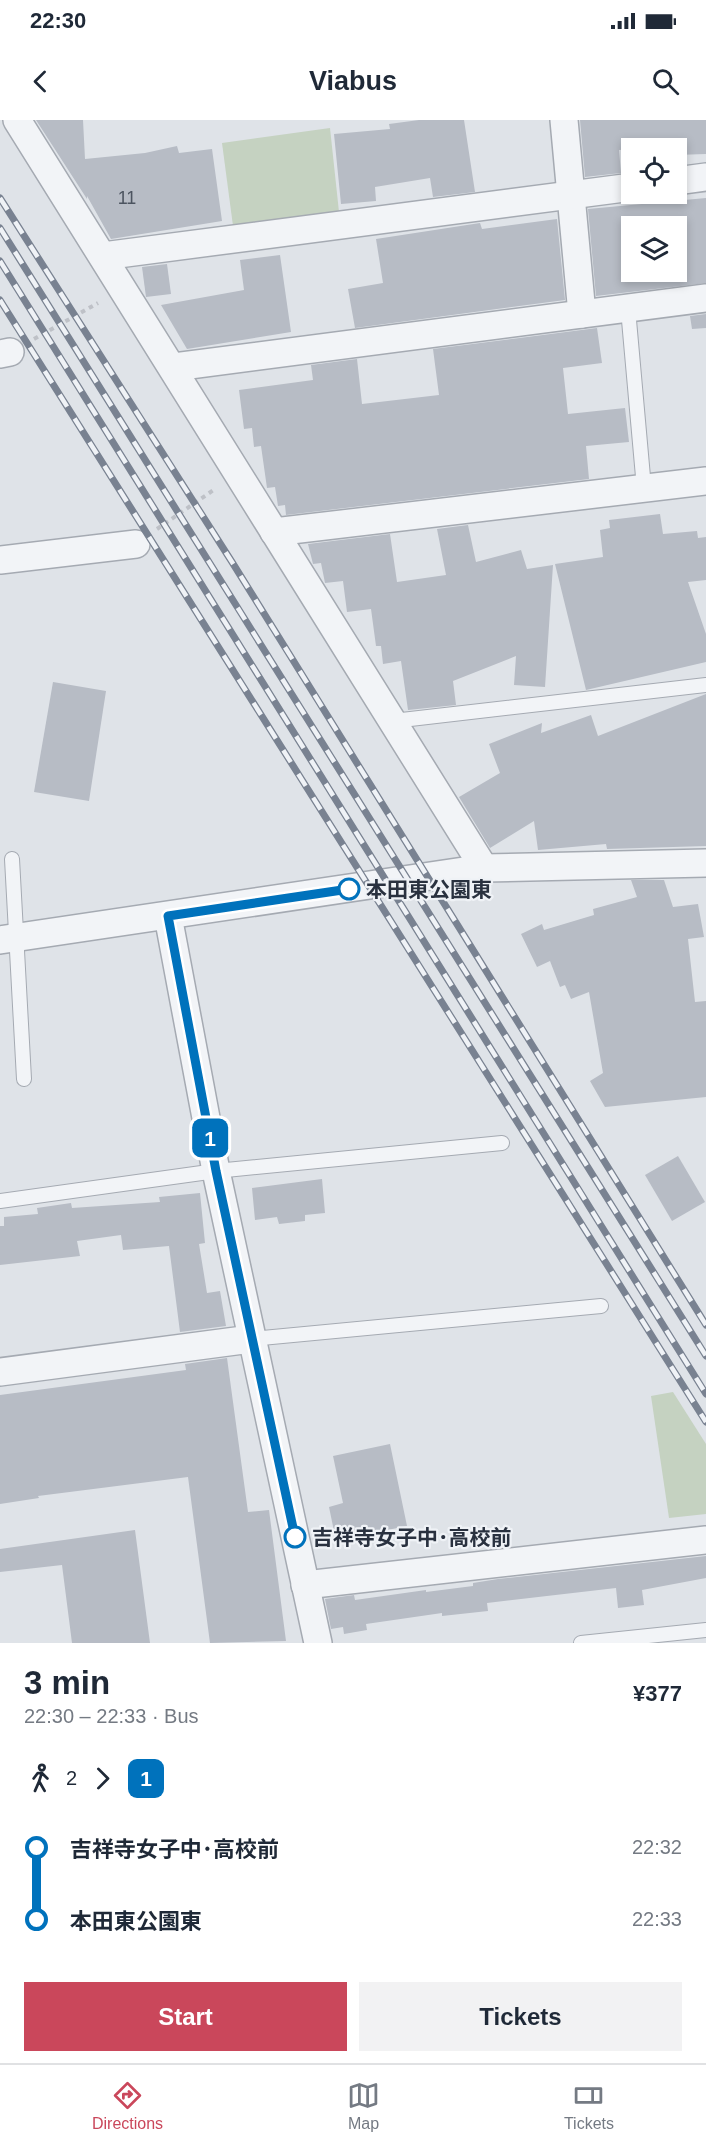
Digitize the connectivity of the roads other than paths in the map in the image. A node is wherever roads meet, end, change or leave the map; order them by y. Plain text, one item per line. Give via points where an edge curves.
1 (17, 120) edge
2 (564, 120) edge
3 (706, 177) edge
4 (687, 180) edge
5 (621, 188) edge
6 (571, 195) junction
7 (103, 256) junction
8 (706, 298) edge
9 (628, 309) junction
10 (582, 314) junction
11 (174, 368) junction
12 (706, 481) edge
13 (644, 488) junction
14 (274, 532) junction
15 (136, 544) road end
16 (0, 560) edge
17 (706, 686) edge
18 (393, 721) junction
19 (12, 859) dead end
20 (706, 862) edge
21 (484, 868) junction
22 (168, 916) junction
23 (9, 939) edge
24 (24, 1079) dead end
25 (502, 1143) dead end
26 (216, 1171) junction
27 (0, 1201) edge
28 (601, 1306) dead end
29 (251, 1340) junction
30 (0, 1372) edge
31 (706, 1540) edge
32 (305, 1585) junction
33 (706, 1630) edge
34 (318, 1643) edge
35 (581, 1643) edge

1 - 7 street
2 - 6 street
3 - 4 street
5 - 6 street
6 - 7 street
6 - 10 street
7 - 11 street
8 - 9 street
9 - 10 street
9 - 13 lane
10 - 11 street
11 - 14 street
12 - 13 street
13 - 14 street
14 - 18 street
15 - 16 street
17 - 18 lane
18 - 21 street
19 - 23 lane
20 - 21 street
21 - 22 street
22 - 23 street
22 - 26 street
23 - 24 lane
25 - 26 lane
26 - 27 lane
26 - 29 street
28 - 29 lane
29 - 30 street
29 - 32 street
31 - 32 street
32 - 34 street
33 - 35 lane

